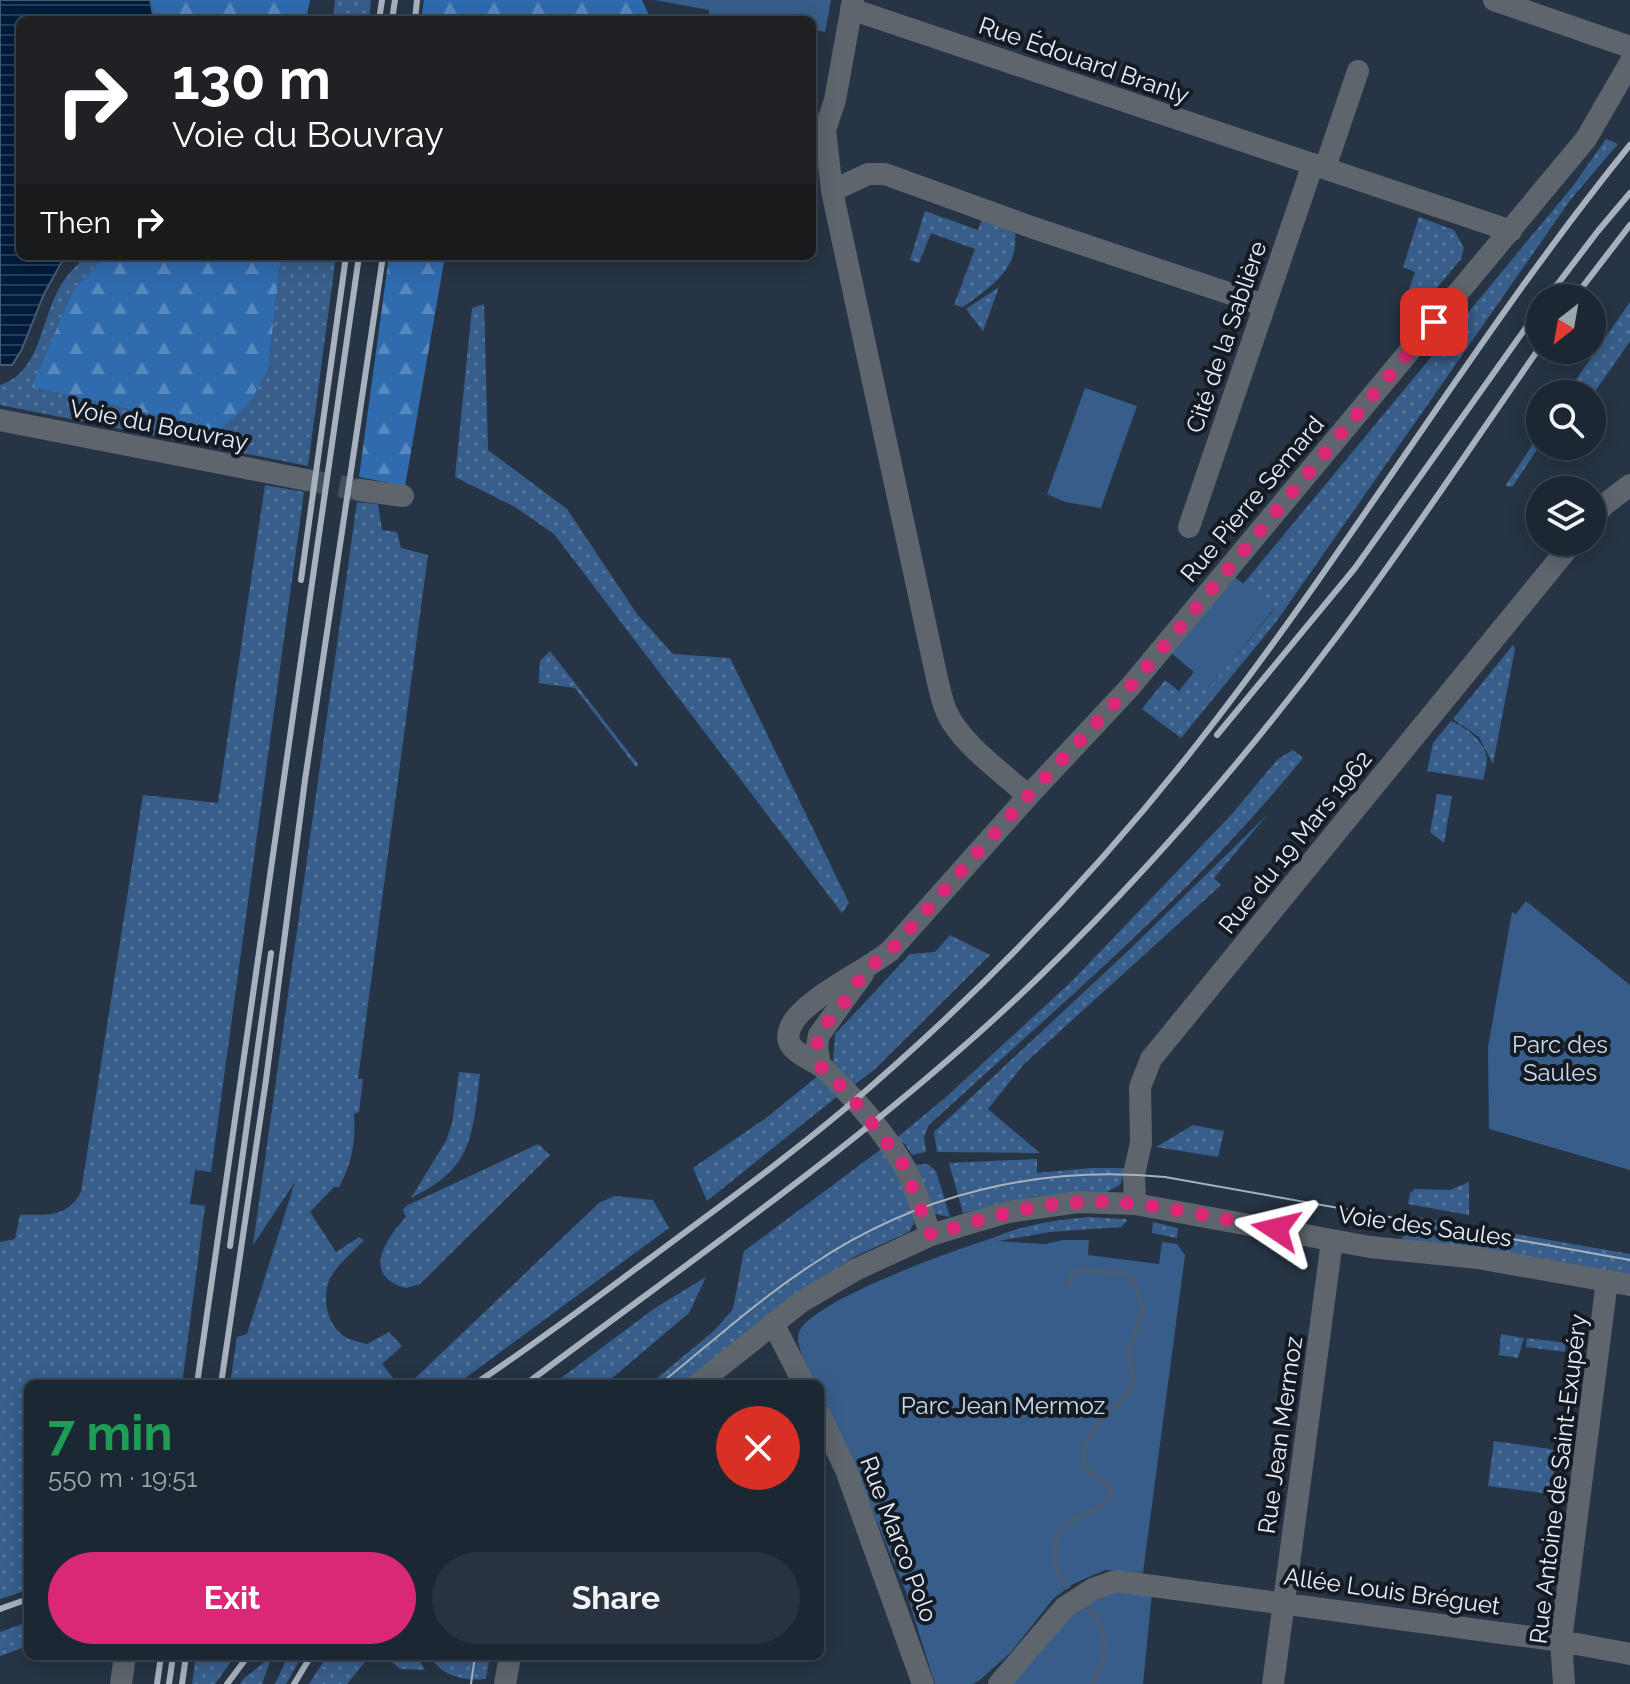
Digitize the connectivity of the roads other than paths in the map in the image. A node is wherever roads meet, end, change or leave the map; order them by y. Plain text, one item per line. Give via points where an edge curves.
1 (1494, 0) edge
2 (852, 4) edge
3 (1630, 47) edge
4 (1630, 63) edge
5 (1358, 71) dead end
6 (1313, 164) junction
7 (832, 191) junction
8 (1511, 231) junction
9 (1264, 305) junction
10 (0, 420) edge
11 (307, 480) tunnel mouth
12 (1630, 485) edge
13 (360, 490) tunnel mouth
14 (403, 496) dead end
15 (1606, 503) edge
16 (1189, 527) dead end
17 (1562, 556) edge
18 (1028, 796) junction
19 (1135, 1204) junction
20 (931, 1235) junction
21 (1332, 1241) junction
22 (1607, 1281) junction
23 (1630, 1285) edge
24 (773, 1323) junction
25 (703, 1380) edge
26 (802, 1380) edge
27 (824, 1423) edge
28 (1284, 1602) junction
29 (1561, 1641) junction
30 (1630, 1654) edge
31 (124, 1660) edge
32 (509, 1660) edge
33 (121, 1684) edge
34 (505, 1684) edge
35 (923, 1684) edge
36 (999, 1684) edge
37 (1273, 1684) edge
38 (1564, 1684) edge

1 - 3 street
2 - 6 street, Rue Édouard Branly
2 - 7 street via 825,130
4 - 8 street, Rue Pierre Semard via 1586,139
5 - 6 street, Cité de la Sablière
6 - 8 street
6 - 9 street, Cité de la Sablière
7 - 9 street via 868,174 885,174
7 - 18 street via 943,703 966,739
8 - 18 street, Rue Pierre Semard via 1130,687
9 - 16 street, Cité de la Sablière
10 - 11 street, Voie du Bouvray
12 - 15 street
13 - 14 street
17 - 19 street, Rue du 19 Mars 1962 via 1151,1059 1140,1087
18 - 20 street, Rue Pierre Semard via 890,951 865,971 820,1031 820,1066 902,1162
19 - 20 street, Voie des Saules via 1037,1207
19 - 21 street, Voie des Saules
20 - 24 street, Voie des Saules via 842,1278
21 - 22 street, Voie des Saules via 1478,1258
21 - 28 street, Rue Jean Mermoz
22 - 23 street, Voie des Saules
22 - 29 street, Rue Antoine de Saint-Exupéry
24 - 25 street, Voie des Saules
24 - 26 street
27 - 35 street, Rue Marco Polo via 846,1470
28 - 29 street, Allée Louis Bréguet
28 - 36 street, Allée Louis Bréguet via 1116,1581 1065,1607
28 - 37 street, Rue Jean Mermoz
29 - 30 street, Allée Louis Bréguet
29 - 38 street, Rue Antoine de Saint-Exupéry
31 - 33 street
32 - 34 street

